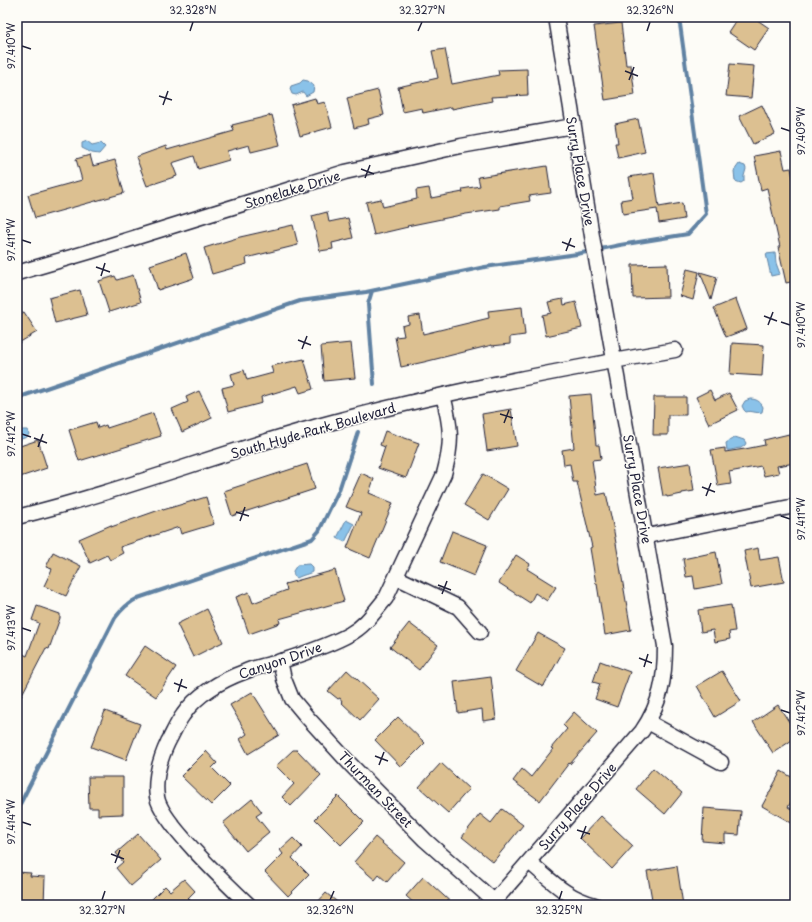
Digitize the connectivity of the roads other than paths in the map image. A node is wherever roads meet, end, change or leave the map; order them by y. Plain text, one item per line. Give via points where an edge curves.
1 (556, 17) edge
2 (573, 126) junction
3 (17, 273) edge
4 (675, 350) dead end
5 (614, 360) junction
6 (442, 396) junction
7 (795, 506) edge
8 (17, 517) edge
9 (646, 536) junction
10 (396, 577) junction
11 (480, 632) dead end
12 (280, 661) junction
13 (648, 722) junction
14 (721, 762) dead end
15 (529, 862) junction
16 (493, 903) edge
17 (249, 905) edge
18 (595, 905) edge

1 - 2 street, Surry Place Drive
2 - 3 street, Stonelake Drive via 461,146 345,172
2 - 5 street, Surry Place Drive
4 - 5 street, South Hyde Park Boulevard
5 - 6 street, South Hyde Park Boulevard
5 - 9 street, Surry Place Drive
6 - 8 street, South Hyde Park Boulevard via 316,427 98,495
6 - 10 street, Canyon Drive via 449,422 449,457 444,474
7 - 9 street
9 - 13 street, Surry Place Drive via 666,646 662,689
10 - 11 street via 458,607
10 - 12 street, Canyon Drive via 378,609 350,634
12 - 16 street, Thurman Street via 292,699 307,717 425,840
12 - 17 street, Canyon Drive via 244,671 197,699 184,714 168,742 156,782 157,799 165,815 187,842
13 - 14 street
13 - 15 street, Surry Place Drive
15 - 16 street, Surry Place Drive
15 - 18 street via 567,894 581,902

